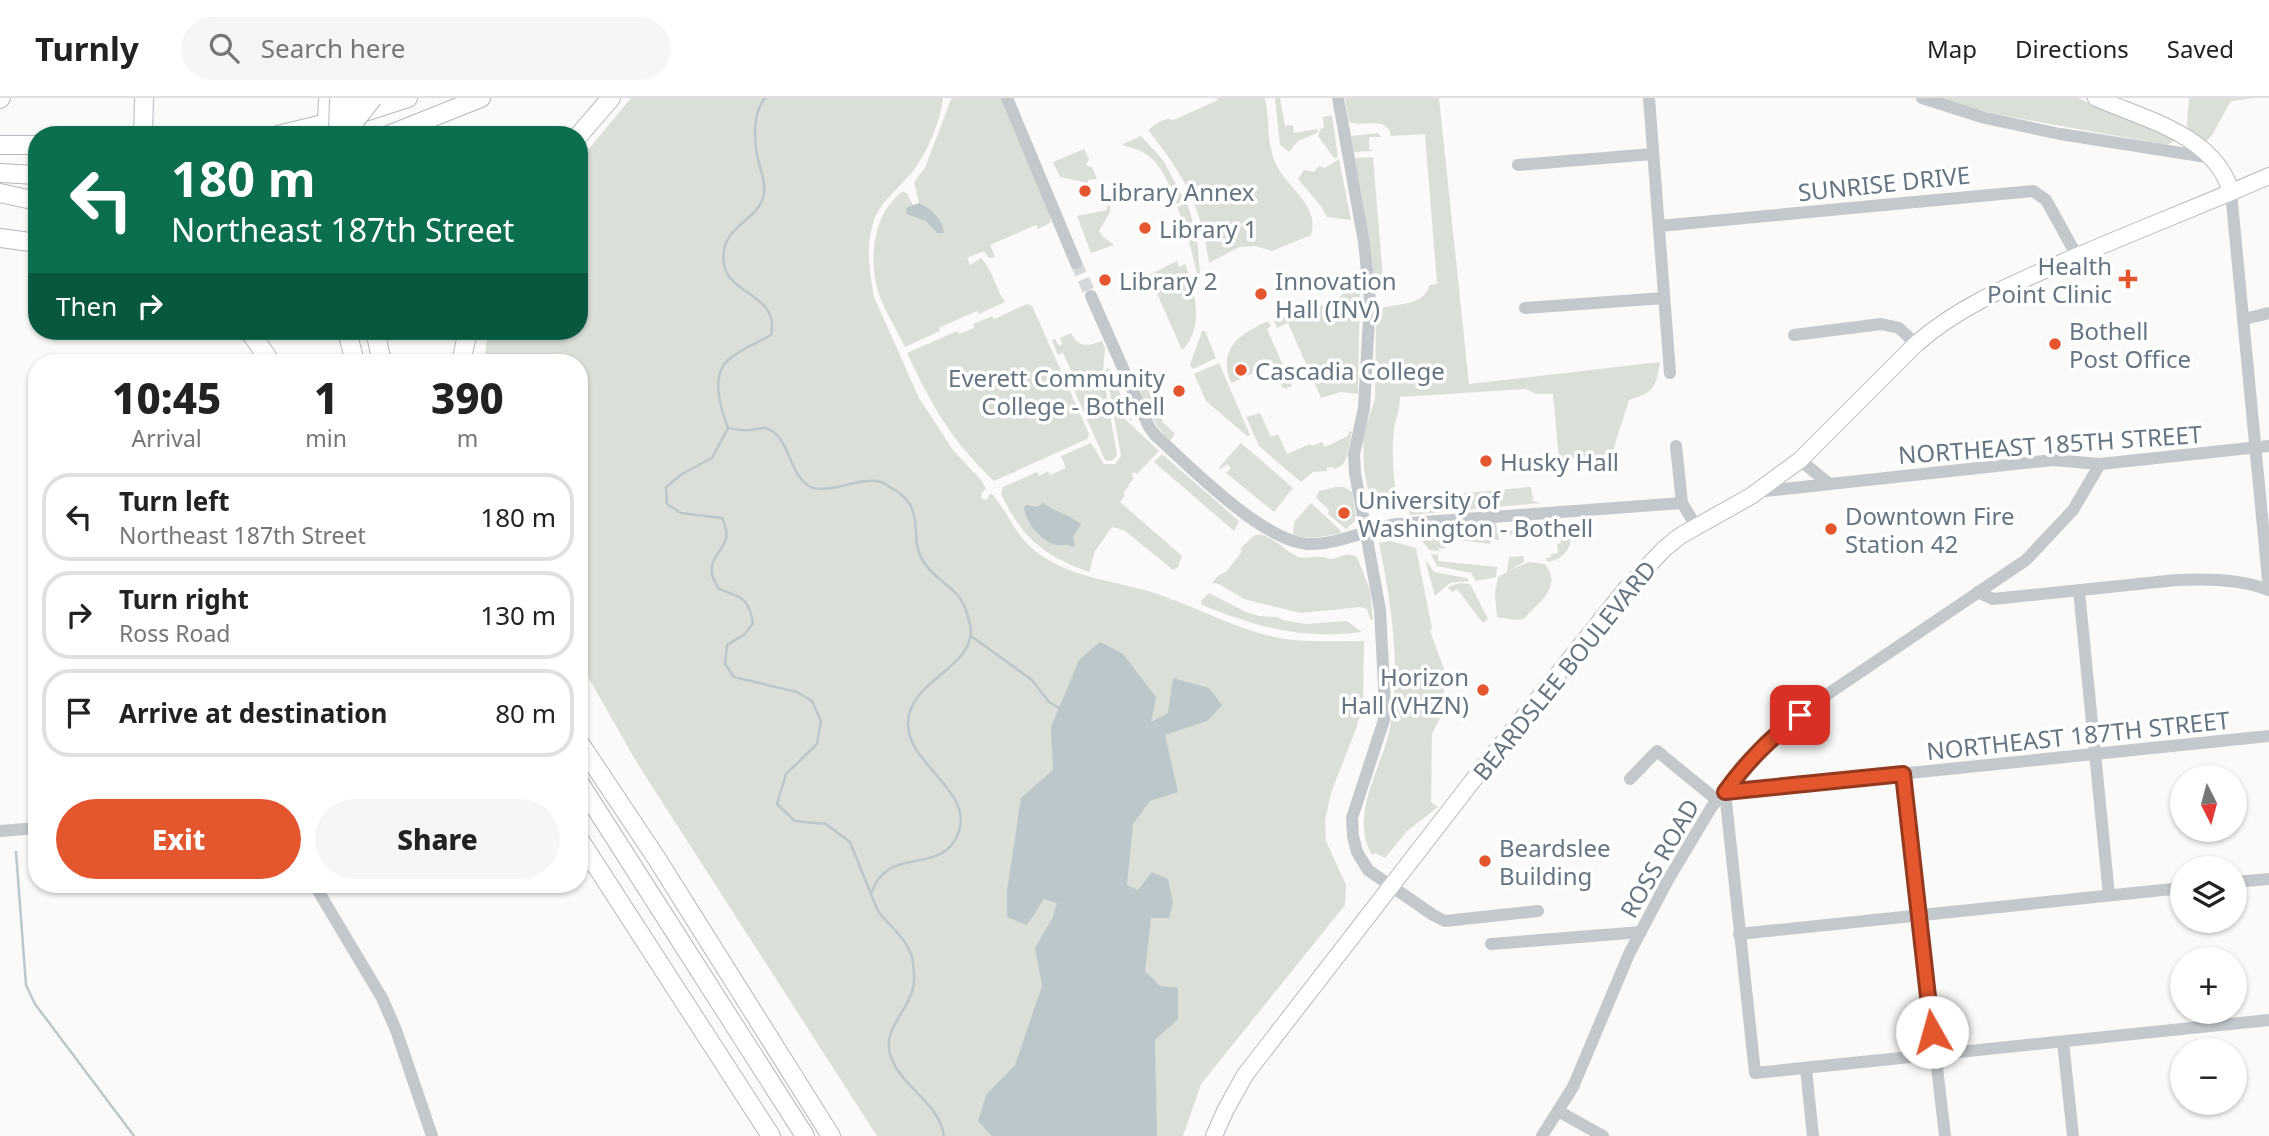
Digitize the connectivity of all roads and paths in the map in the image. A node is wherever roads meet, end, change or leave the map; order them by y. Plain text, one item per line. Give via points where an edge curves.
1 (145, 98) edge
2 (328, 98) edge
3 (339, 98) edge
4 (353, 98) edge
5 (360, 98) edge
6 (373, 98) edge
7 (408, 98) edge
8 (481, 98) edge
9 (611, 98) edge
10 (1006, 98) edge
11 (1338, 98) edge
12 (1649, 98) edge
13 (1922, 98) edge
14 (2095, 98) edge
15 (143, 126) edge
16 (315, 126) edge
17 (326, 126) edge
18 (338, 126) edge
19 (351, 126) edge
20 (352, 126) edge
21 (361, 126) edge
22 (411, 126) edge
23 (587, 126) edge
24 (0, 145) edge
25 (28, 145) edge
26 (1653, 154) junction
27 (2213, 158) junction
28 (1518, 165) dead end
29 (0, 173) edge
30 (28, 175) edge
31 (2269, 176) edge
32 (2231, 192) junction
33 (0, 193) edge
34 (28, 199) edge
35 (1659, 226) junction
36 (0, 238) edge
37 (28, 242) edge
38 (2077, 256) junction
39 (1076, 263) tunnel mouth
40 (1091, 296) tunnel mouth
41 (1664, 298) junction
42 (1525, 308) dead end
43 (2269, 313) edge
44 (2244, 318) junction
45 (1794, 335) dead end
46 (1916, 344) junction
47 (1670, 373) dead end
48 (1676, 446) dead end
49 (2269, 446) edge
50 (2255, 449) junction
51 (1800, 460) junction
52 (2101, 464) junction
53 (1828, 483) junction
54 (1755, 492) junction
55 (1682, 503) junction
56 (1696, 526) junction
57 (1367, 531) junction
58 (2269, 590) edge
59 (2079, 591) junction
60 (1978, 592) junction
61 (2269, 736) edge
62 (2097, 754) junction
63 (588, 756) edge
64 (588, 771) edge
65 (1903, 774) junction
66 (1630, 779) dead end
67 (588, 796) edge
68 (1721, 796) junction
69 (588, 811) edge
70 (28, 829) edge
71 (0, 831) edge
72 (588, 853) edge
73 (2269, 879) edge
74 (2247, 881) edge
75 (1392, 887) junction
76 (2170, 889) edge
77 (319, 893) edge
78 (2109, 895) junction
79 (1538, 911) dead end
80 (1918, 915) junction
81 (1641, 932) junction
82 (1739, 934) junction
83 (1491, 944) dead end
84 (2269, 1020) edge
85 (2063, 1042) junction
86 (1935, 1055) junction
87 (1806, 1069) junction
88 (796, 1081) junction
89 (1558, 1111) junction
90 (432, 1136) edge
91 (771, 1136) edge
92 (796, 1136) edge
93 (805, 1136) edge
94 (822, 1136) edge
95 (831, 1136) edge
96 (837, 1136) edge
97 (1214, 1136) edge
98 (1542, 1136) edge
99 (1603, 1136) edge
100 (1814, 1136) edge
101 (1945, 1136) edge
102 (2073, 1136) edge

1 - 15 highway
2 - 17 highway
3 - 18 highway, bridge
4 - 20 highway, bridge
5 - 21 highway
6 - 19 highway, bridge
7 - 16 highway
8 - 22 highway
9 - 23 highway
10 - 39 street
11 - 57 street via 1369,291 1364,408 1354,454
12 - 26 street
13 - 27 street via 2060,134
14 - 27 main road via 2178,134
24 - 25 highway
26 - 28 street
26 - 35 street
27 - 32 main road
29 - 30 highway
31 - 32 main road, BEARDSLEE BOULEVARD
32 - 38 main road, BEARDSLEE BOULEVARD
32 - 44 street
33 - 34 highway
35 - 38 street, SUNRISE DRIVE via 2033,191 2046,200
35 - 41 street
36 - 37 highway
38 - 46 main road, BEARDSLEE BOULEVARD via 1958,312
40 - 57 street via 1149,427 1253,521 1303,544 1327,543
41 - 42 street
41 - 47 street
43 - 44 street
44 - 50 street
45 - 46 street via 1881,324 1899,328
46 - 51 main road, BEARDSLEE BOULEVARD
48 - 55 street
49 - 50 street, NORTHEAST 185TH STREET
50 - 52 street, NORTHEAST 185TH STREET
50 - 58 street
51 - 53 street
51 - 54 main road, BEARDSLEE BOULEVARD
52 - 53 street, NORTHEAST 185TH STREET via 2053,460
52 - 60 street, ROSS ROAD via 2053,533 2026,560
53 - 54 street, NORTHEAST 185TH STREET
54 - 56 main road, BEARDSLEE BOULEVARD
55 - 56 street
55 - 57 street via 1413,523
56 - 75 main road, BEARDSLEE BOULEVARD via 1664,549 1626,589
57 - 75 street via 1380,610 1385,705 1352,818 1353,836 1368,870
58 - 59 street via 2206,579
59 - 60 street via 1993,599
59 - 62 street
60 - 68 street, ROSS ROAD via 1769,739
61 - 62 street, NORTHEAST 187TH STREET
62 - 65 street, NORTHEAST 187TH STREET
62 - 78 street
63 - 88 highway
64 - 94 highway
65 - 68 street, NORTHEAST 187TH STREET
65 - 80 street
66 - 68 street via 1657,751
67 - 93 highway
68 - 81 street, ROSS ROAD
68 - 82 street
69 - 92 highway
70 - 71 street
72 - 91 highway
73 - 74 street
75 - 79 street via 1445,921
75 - 97 main road, BEARDSLEE BOULEVARD via 1245,1075
76 - 78 street
77 - 90 street via 382,998
78 - 80 street
80 - 82 street
80 - 86 street
81 - 83 street
81 - 89 street, ROSS ROAD via 1581,1070
82 - 87 street via 1755,1073
84 - 85 street
85 - 86 street
85 - 102 street
86 - 87 street
86 - 101 street
87 - 100 street
88 - 95 highway
88 - 96 highway
89 - 98 street, ROSS ROAD
89 - 99 street

